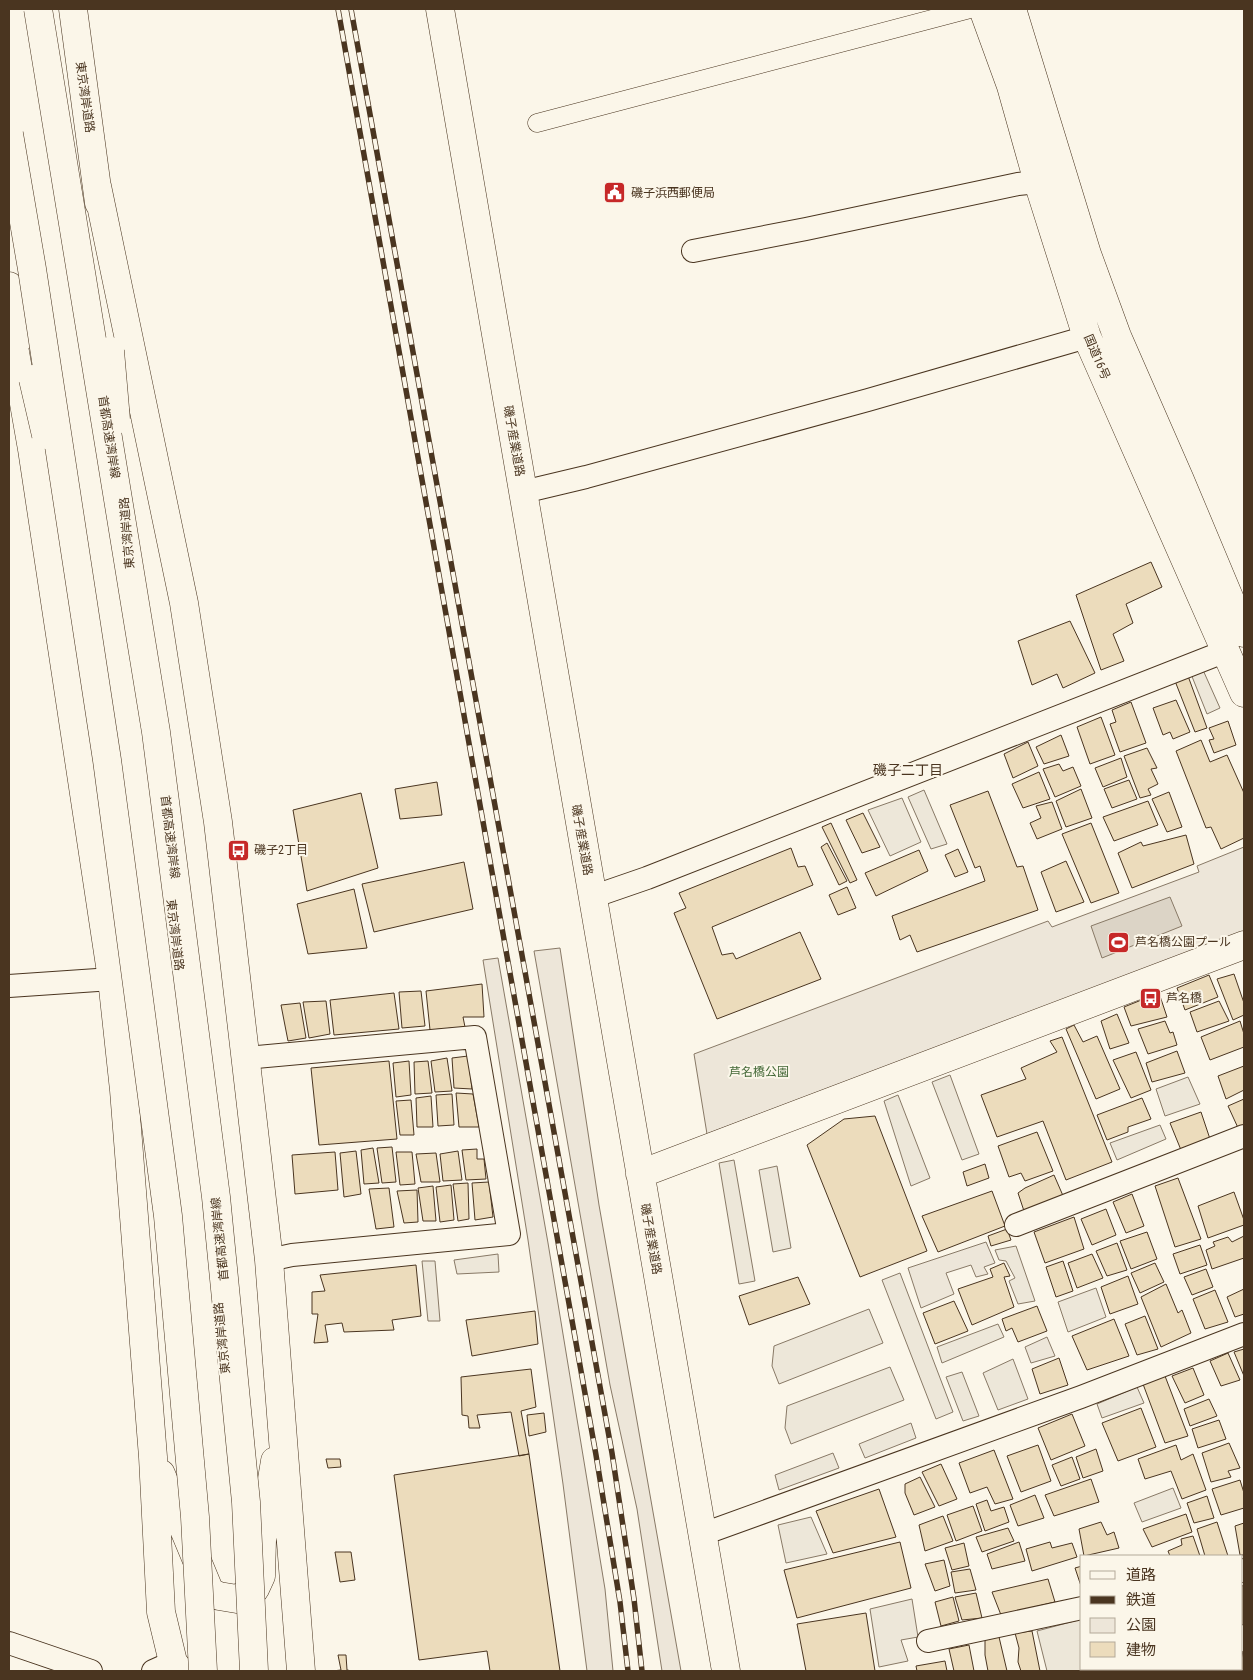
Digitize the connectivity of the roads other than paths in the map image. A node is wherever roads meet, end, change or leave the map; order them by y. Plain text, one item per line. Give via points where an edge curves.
1 (38, 9) edge
2 (73, 9) edge
3 (440, 9) edge
4 (970, 9) edge
5 (983, 9) edge
6 (1012, 9) edge
7 (537, 123) dead end
8 (9, 134) edge
9 (1038, 182) junction
10 (98, 186) junction
11 (693, 251) dead end
12 (9, 286) edge
13 (9, 318) edge
14 (1087, 337) junction
15 (523, 492) junction
16 (1235, 642) edge
17 (1244, 693) edge
18 (592, 897) junction
19 (1244, 945) edge
20 (112, 979) junction
21 (9, 986) edge
22 (246, 1058) junction
23 (1244, 1136) edge
24 (640, 1174) junction
25 (1016, 1225) dead end
26 (269, 1260) junction
27 (1244, 1334) edge
28 (283, 1431) junction
29 (153, 1457) junction
30 (703, 1534) junction
31 (1080, 1608) edge
32 (928, 1641) dead end
33 (9, 1643) edge
34 (169, 1668) edge
35 (91, 1671) edge
36 (202, 1671) edge
37 (213, 1671) edge
38 (248, 1671) edge
39 (254, 1671) edge
40 (301, 1671) edge
41 (726, 1671) edge

1 - 39 main road, 首都高速湾岸線, bridge via 156,732 216,1197 246,1502
2 - 10 main road, 東京湾岸道路
3 - 15 main road, 磯子産業道路
4 - 7 street
5 - 9 main road, 国道16号 via 1011,86
6 - 16 main road, 国道16号 via 1087,254 1117,336 1180,480
8 - 36 main road, bridge via 106,750 168,1216 195,1517
9 - 11 street
9 - 14 main road, 国道16号
10 - 22 main road, 東京湾岸道路 via 184,603 218,822
10 - 38 main road, 東京湾岸道路, bridge via 138,658 200,1130 244,1580
12 - 37 main road, bridge via 103,681 182,1246 204,1501
13 - 20 main road, 東京湾岸道路 via 32,449
14 - 15 street via 868,400
14 - 16 main road, 国道16号
15 - 18 main road, 磯子産業道路
16 - 17 main road, 国道16号
16 - 18 street via 647,878
18 - 24 main road, 磯子産業道路
19 - 24 main road
20 - 21 street
20 - 29 main road, 東京湾岸道路
22 - 26 main road, 東京湾岸道路
22 - 26 street via 475,1037 509,1234
23 - 25 street
24 - 30 main road, 磯子産業道路
26 - 28 main road, 東京湾岸道路
27 - 30 street via 1081,1397
28 - 29 main road, 東京湾岸道路 via 273,1466 262,1540 261,1576 255,1589 237,1599 210,1592
28 - 40 main road, 東京湾岸道路
29 - 34 main road, 東京湾岸道路 via 161,1612
30 - 41 main road, 磯子産業道路
31 - 32 street
33 - 35 street

